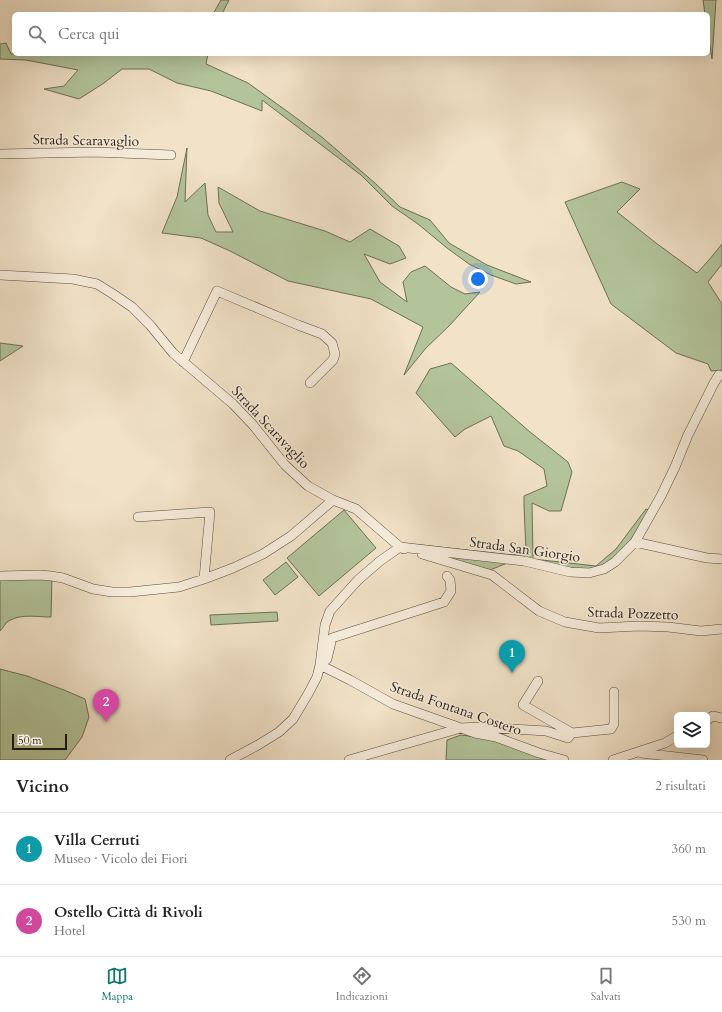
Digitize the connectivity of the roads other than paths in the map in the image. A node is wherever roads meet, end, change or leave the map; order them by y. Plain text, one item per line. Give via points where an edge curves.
1 (0, 154) edge
2 (171, 155) dead end
3 (0, 275) edge
4 (182, 362) junction
5 (719, 375) dead end
6 (310, 383) dead end
7 (333, 500) junction
8 (138, 517) dead end
9 (635, 542) junction
10 (400, 547) junction
11 (722, 559) edge
12 (0, 576) edge
13 (447, 576) dead end
14 (204, 579) junction
15 (722, 629) edge
16 (320, 665) junction
17 (538, 681) dead end
18 (614, 692) dead end
19 (710, 718) edge
20 (722, 718) edge
21 (461, 728) junction
22 (572, 733) junction
23 (674, 738) edge
24 (637, 752) junction
25 (230, 760) edge
26 (349, 760) edge
27 (564, 760) edge
28 (613, 760) edge
29 (703, 760) edge

1 - 2 street, Strada Scaravaglio via 95,152
3 - 4 street, Strada Scaravaglio via 73,279 97,284 132,307
4 - 6 street via 217,291 322,334 332,344 335,354 333,360
4 - 7 street, Strada Scaravaglio via 233,404 285,466 308,486
5 - 9 street, Strada San Giorgio via 688,435 661,496
7 - 10 street, Strada Scaravaglio via 356,509
7 - 14 street via 291,536 263,554
8 - 14 street via 210,512
9 - 10 street, Strada San Giorgio via 604,570 589,572 570,572 524,561
9 - 11 street
10 - 15 street, Strada Pozzetto via 492,575 539,611 565,622 599,628 639,626 700,631
10 - 16 street via 358,580 330,611 325,625
12 - 14 street via 51,576 112,592 179,588
13 - 16 street via 451,591 444,602 332,638 327,659
16 - 21 street, Strada Fontana Costero via 392,704
16 - 25 street via 317,677 293,719 279,732
17 - 22 street via 523,705
18 - 22 street via 614,724 611,729
19 - 20 street via 714,716
21 - 22 street via 546,731 568,738
21 - 26 street
21 - 27 street, Strada Fontana Costero
23 - 24 street
24 - 28 street
24 - 29 street

